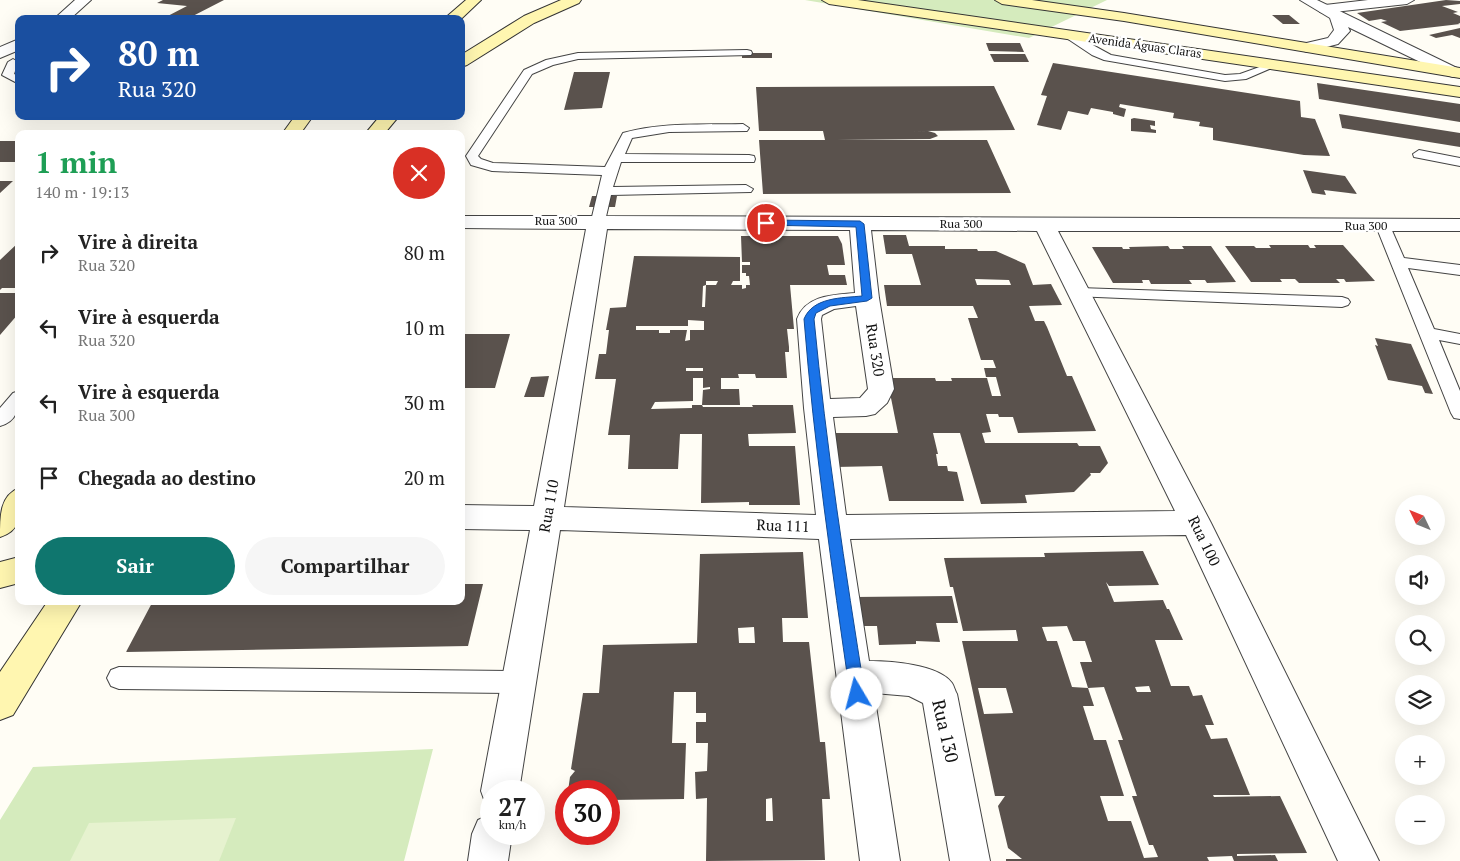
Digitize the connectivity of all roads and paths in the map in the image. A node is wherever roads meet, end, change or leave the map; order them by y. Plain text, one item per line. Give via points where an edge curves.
1 (84, 0) edge
2 (474, 0) edge
3 (574, 0) edge
4 (829, 0) edge
5 (1002, 0) edge
6 (1307, 0) edge
7 (1407, 0) edge
8 (1331, 13) junction
9 (66, 15) edge
10 (458, 15) edge
11 (1308, 47) junction
12 (747, 53) dead end
13 (8, 59) edge
14 (465, 59) edge
15 (1456, 72) edge
16 (15, 79) edge
17 (1419, 86) junction
18 (1460, 92) edge
19 (386, 120) edge
20 (743, 128) dead end
21 (378, 130) edge
22 (1419, 154) dead end
23 (616, 158) junction
24 (749, 159) dead end
25 (1460, 162) edge
26 (610, 171) junction
27 (746, 189) dead end
28 (606, 191) junction
29 (598, 221) junction
30 (465, 222) edge
31 (860, 224) junction
32 (1044, 224) junction
33 (1460, 225) edge
34 (1383, 226) junction
35 (1397, 262) junction
36 (1460, 270) edge
37 (1079, 293) junction
38 (867, 298) junction
39 (1342, 302) dead end
40 (1426, 333) junction
41 (1460, 338) edge
42 (15, 402) edge
43 (817, 408) junction
44 (1460, 413) edge
45 (0, 420) edge
46 (15, 504) edge
47 (465, 517) edge
48 (547, 518) junction
49 (0, 524) edge
50 (1196, 524) junction
51 (832, 527) junction
52 (15, 571) edge
53 (0, 575) edge
54 (63, 605) edge
55 (855, 676) junction
56 (120, 678) dead end
57 (518, 682) junction
58 (0, 703) edge
59 (502, 780) edge
60 (490, 845) edge
61 (488, 861) edge
62 (880, 861) edge
63 (970, 861) edge
64 (1359, 861) edge

1 - 9 street
2 - 10 main road
3 - 14 main road via 550,8 512,28
4 - 17 main road, Avenida Águas Claras
5 - 11 main road, Avenida Águas Claras
6 - 8 street
7 - 8 street
8 - 11 street via 1342,31 1333,40
8 - 15 street
11 - 15 main road, Avenida Águas Claras
12 - 26 lane via 578,56 550,62 528,72 472,156 476,162 492,167
13 - 16 lane via 8,75
15 - 17 main road via 1455,79 1450,82
17 - 18 main road, Avenida Águas Claras
19 - 21 main road
20 - 23 lane via 639,132 627,136
22 - 25 lane
23 - 24 lane
23 - 26 lane
26 - 28 lane
27 - 28 lane
28 - 29 lane
29 - 30 street, Rua 300
29 - 31 street, Rua 300
29 - 48 street, Rua 110
31 - 32 street, Rua 300
31 - 38 street, Rua 320
32 - 34 street, Rua 300
32 - 37 street, Rua 100
33 - 34 street, Rua 300
34 - 35 lane
35 - 36 lane
35 - 40 lane
37 - 39 lane
37 - 50 street, Rua 100
38 - 43 street via 828,303 812,311 809,319
38 - 43 street, Rua 320 via 881,388 878,397 866,407
40 - 41 lane
40 - 44 lane
42 - 45 lane
43 - 51 street
46 - 49 main road
47 - 48 street, Rua 111
48 - 51 street, Rua 111
48 - 57 street, Rua 110
50 - 51 street, Rua 111
50 - 64 street, Rua 100
51 - 55 street
52 - 53 main road
54 - 58 main road
55 - 62 street
55 - 63 street, Rua 130 via 914,679 939,694
56 - 57 lane
57 - 59 street, Rua 110
60 - 61 street

